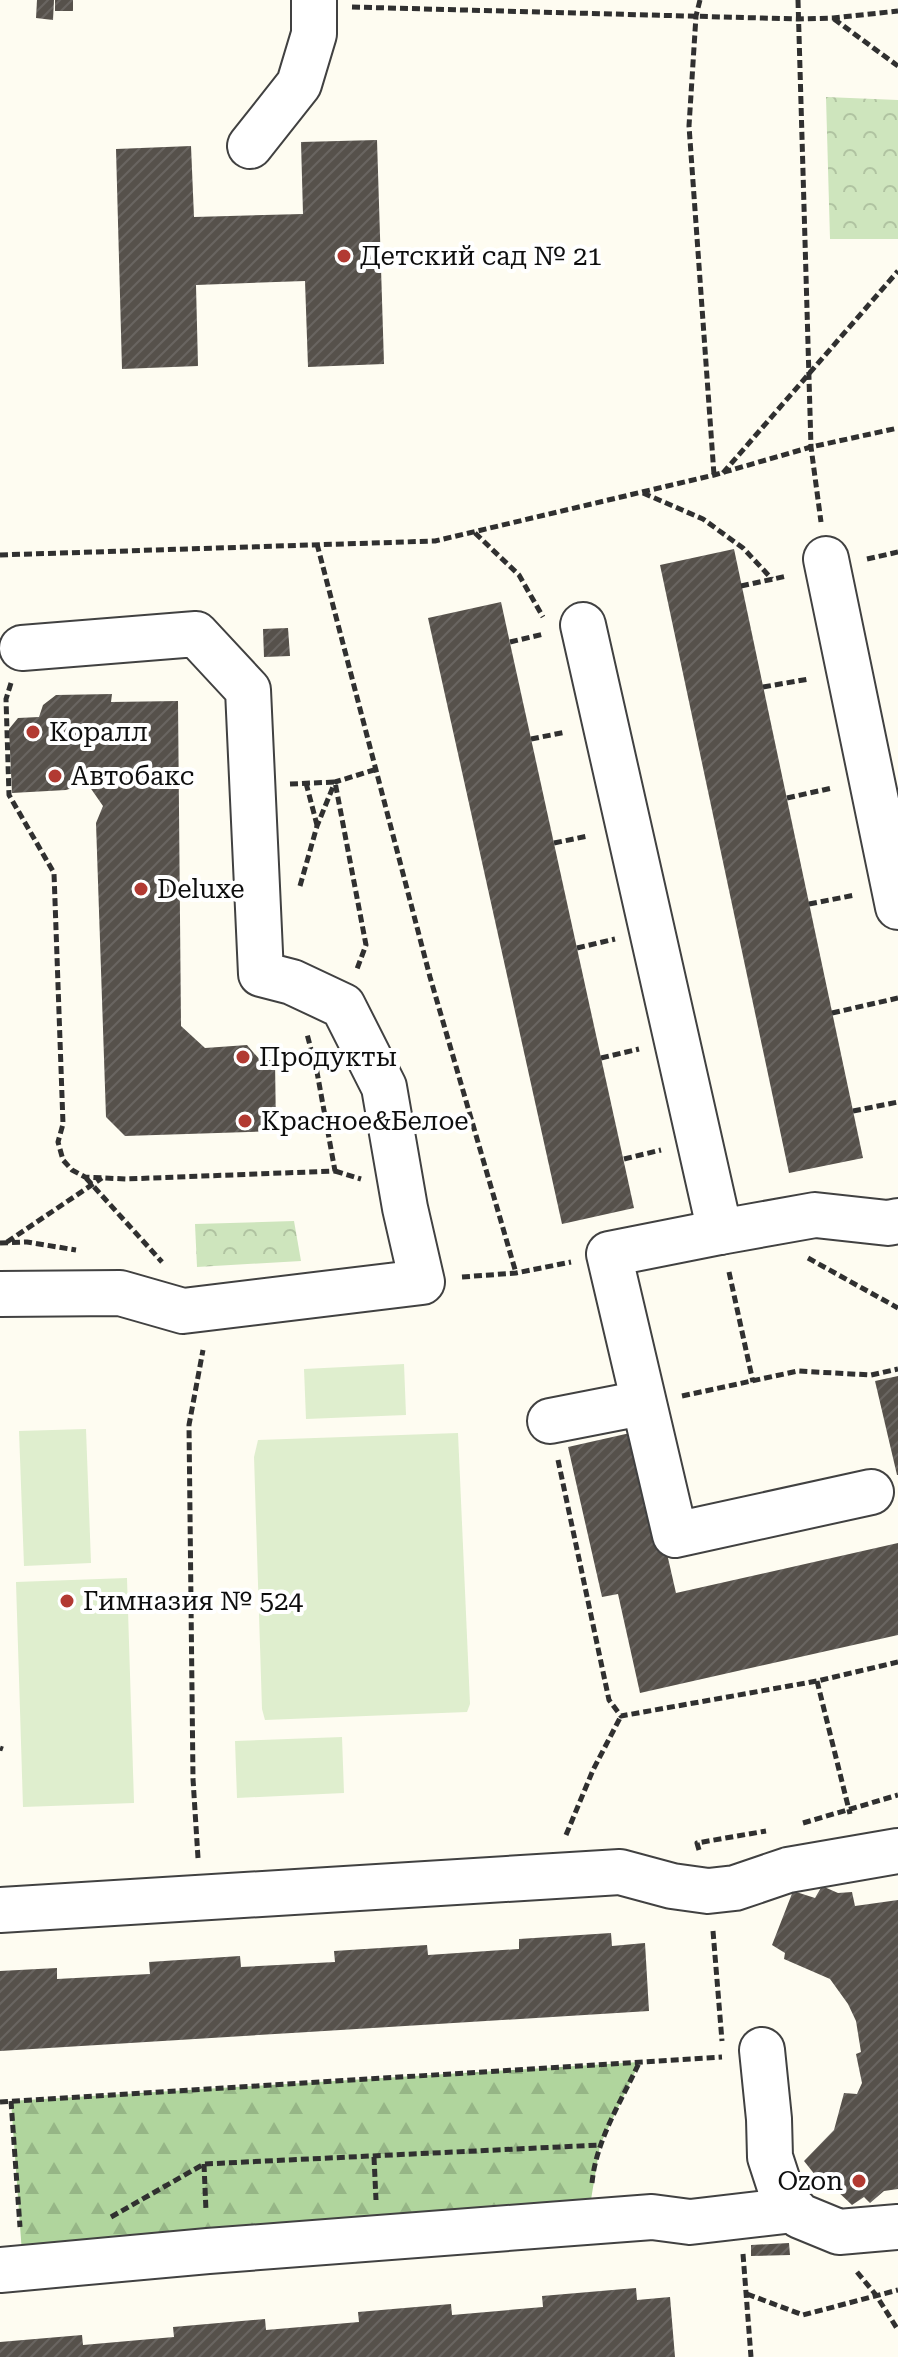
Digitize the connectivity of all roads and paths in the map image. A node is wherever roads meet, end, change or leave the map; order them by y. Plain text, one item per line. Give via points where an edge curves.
1 (700, 0) edge
2 (798, 0) edge
3 (314, 3) edge
4 (898, 11) edge
5 (696, 16) junction
6 (833, 18) junction
7 (798, 19) junction
8 (898, 66) edge
9 (250, 146) dead end
10 (898, 271) edge
11 (809, 376) junction
12 (898, 428) edge
13 (811, 447) junction
14 (723, 473) junction
15 (714, 475) junction
16 (642, 492) junction
17 (474, 532) junction
18 (317, 544) junction
19 (0, 555) edge
20 (826, 559) joint
21 (772, 579) dead end
22 (564, 623) joint
23 (22, 648) joint
24 (374, 770) junction
25 (335, 782) junction
26 (306, 783) junction
27 (253, 786) junction
28 (317, 826) junction
29 (297, 896) dead end
30 (898, 907) edge
31 (292, 982) junction
32 (898, 998) edge
33 (343, 1006) junction
34 (832, 1013) dead end
35 (898, 1102) edge
36 (853, 1111) dead end
37 (361, 1128) dead end
38 (85, 1177) junction
39 (102, 1177) junction
40 (92, 1184) junction
41 (405, 1208) junction
42 (898, 1221) edge
43 (720, 1232) junction
44 (3, 1242) edge
45 (80, 1251) dead end
46 (609, 1254) junction
47 (805, 1256) dead end
48 (163, 1263) dead end
49 (516, 1273) junction
50 (422, 1282) junction
51 (0, 1294) edge
52 (898, 1308) edge
53 (204, 1343) dead end
54 (898, 1369) edge
55 (753, 1382) junction
56 (642, 1403) junction
57 (550, 1421) joint
58 (871, 1492) dead end
59 (898, 1662) edge
60 (817, 1681) junction
61 (621, 1716) junction
62 (898, 1795) edge
63 (850, 1810) junction
64 (794, 1825) dead end
65 (781, 1829) dead end
66 (697, 1843) dead end
67 (880, 1854) edge
68 (198, 1867) dead end
69 (566, 1875) junction
70 (0, 1910) edge
71 (743, 2054) joint
72 (640, 2062) junction
73 (11, 2101) junction
74 (0, 2102) edge
75 (600, 2145) junction
76 (794, 2210) junction
77 (739, 2217) junction
78 (100, 2223) dead end
79 (587, 2224) junction
80 (898, 2227) edge
81 (11, 2268) edge
82 (898, 2290) edge
83 (747, 2294) junction
84 (876, 2295) junction
85 (898, 2330) edge
86 (751, 2357) edge

1 - 5 path
2 - 7 path
3 - 5 path
3 - 9 lane via 314,34 299,84
4 - 6 path
5 - 7 path
5 - 15 path via 689,126
6 - 7 path
6 - 8 path
7 - 11 path
10 - 11 path
11 - 13 path
11 - 14 path
12 - 13 path
13 - 14 path
13 - 20 path
14 - 15 path
15 - 16 path
16 - 17 path
16 - 21 path via 703,519 743,548
17 - 18 path via 435,541
17 - 22 path
18 - 19 path
18 - 24 path
20 - 30 lane
22 - 43 lane
23 - 27 lane via 196,634 248,690
23 - 38 path via 6,699 9,795 54,873 63,1124 58,1142 63,1160
24 - 25 path
24 - 49 path
25 - 26 path
25 - 28 path
25 - 33 path via 366,945
26 - 27 path
26 - 28 path
27 - 31 lane via 261,974
28 - 29 path
31 - 33 lane
31 - 39 path via 317,1072 335,1171
32 - 34 path
33 - 41 lane via 384,1087
35 - 36 path
37 - 41 lane via 376,1183
38 - 39 path
38 - 40 path
39 - 40 path
40 - 44 path
40 - 48 path
41 - 50 lane
42 - 43 lane via 815,1215
43 - 46 lane
43 - 55 path
44 - 45 path
46 - 49 path
46 - 56 lane
47 - 52 path
49 - 50 path
50 - 51 lane via 183,1311 120,1293
53 - 68 path via 189,1425
54 - 55 path via 871,1375 798,1371
55 - 56 path
56 - 57 lane
56 - 58 lane via 675,1535
57 - 61 path via 609,1700
59 - 60 path
60 - 61 path
60 - 63 path
61 - 69 path via 564,1840
62 - 63 path
63 - 64 path
63 - 67 path
65 - 66 path
67 - 69 lane via 708,1891 620,1872
69 - 70 lane
71 - 72 path
71 - 76 lane via 769,2119 770,2157 784,2200
72 - 73 path
72 - 75 path
73 - 74 path
73 - 81 path
75 - 78 path via 204,2164
75 - 79 path
76 - 77 lane
76 - 80 lane via 839,2232
77 - 79 lane via 690,2222 652,2217
77 - 83 path
79 - 81 lane
82 - 84 path
83 - 84 path via 803,2315
83 - 86 path
84 - 85 path

